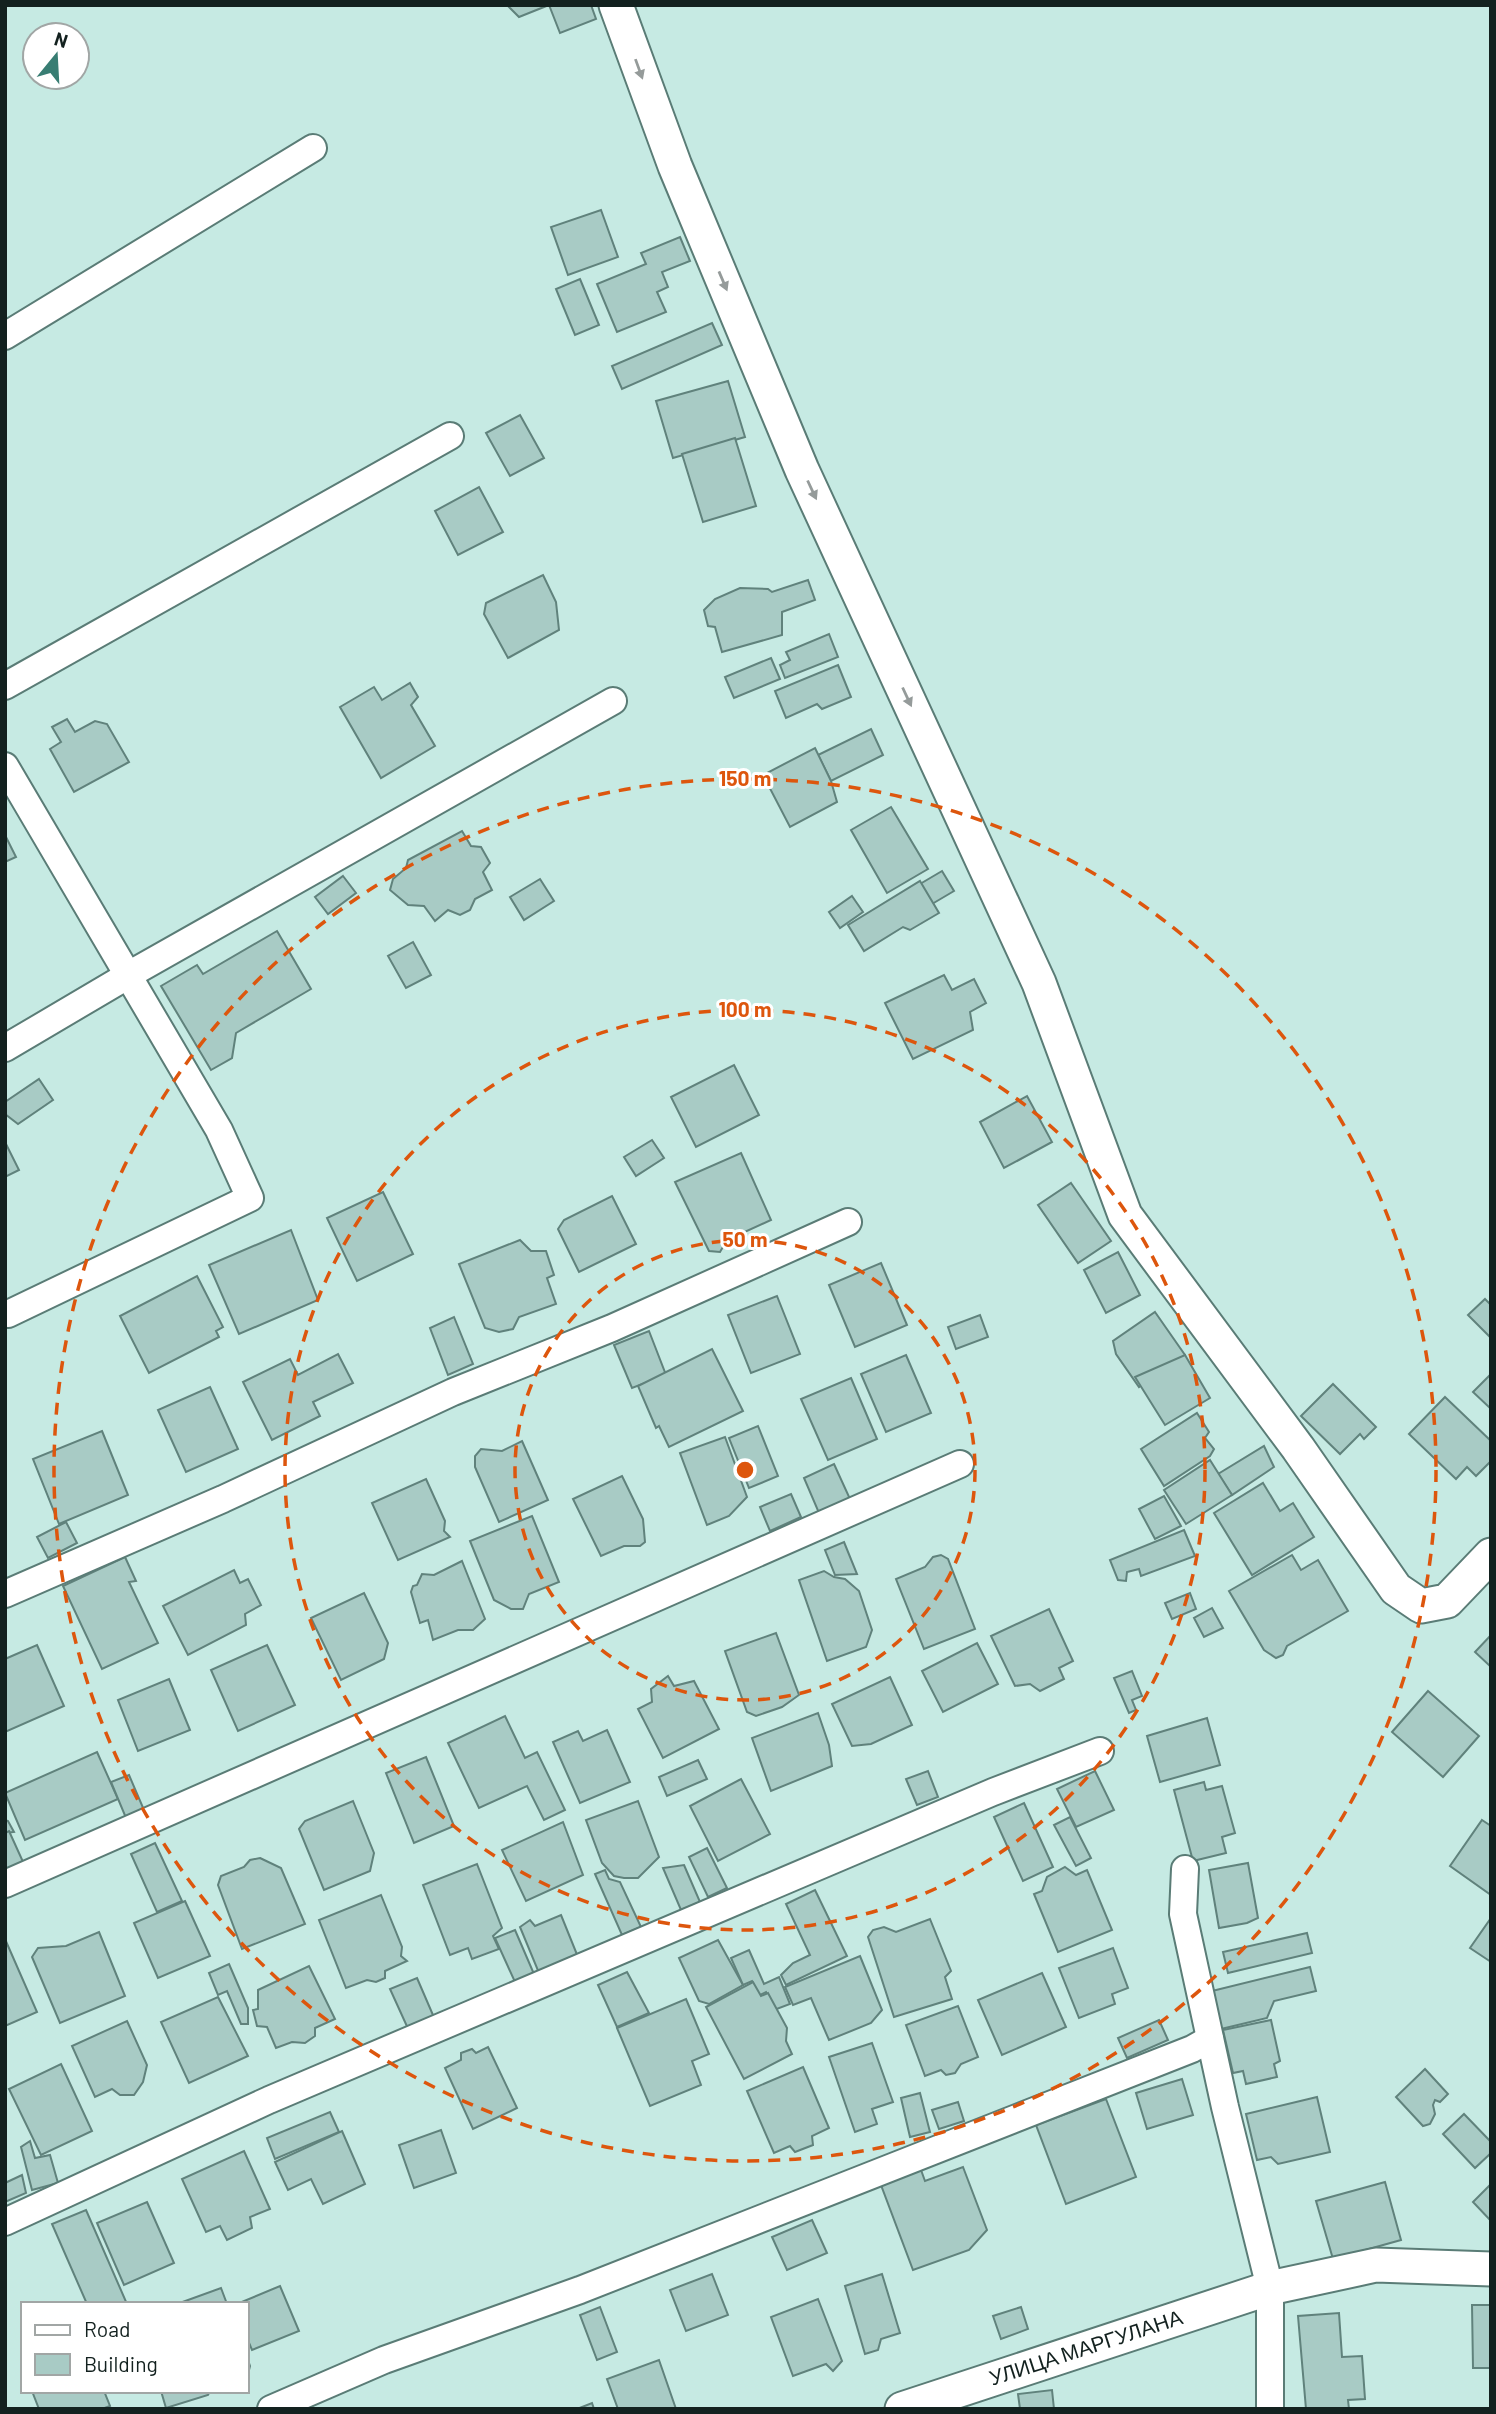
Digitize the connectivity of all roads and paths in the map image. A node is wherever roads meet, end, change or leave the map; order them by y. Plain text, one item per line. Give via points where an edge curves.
1 (615, 5) edge
2 (313, 148) dead end
3 (5, 335) edge
4 (450, 436) dead end
5 (5, 686) edge
6 (613, 701) dead end
7 (5, 766) edge
8 (127, 976) junction
9 (5, 1048) edge
10 (848, 1222) dead end
11 (8, 1314) dead end
12 (960, 1464) dead end
13 (1491, 1555) edge
14 (5, 1594) edge
15 (1100, 1751) dead end
16 (1185, 1869) dead end
17 (5, 1884) edge
18 (1210, 2039) junction
19 (5, 2222) edge
20 (1491, 2269) edge
21 (1269, 2288) junction
22 (271, 2409) edge
23 (902, 2409) edge
24 (1270, 2409) edge

1 -> 13 street via 675,166 803,470 1039,983 1125,1215 1396,1589 1421,1606 1447,1601
2 - 3 street
4 - 5 street
6 - 8 street
7 - 8 street
8 - 9 street
8 - 11 street via 219,1130 250,1198
10 - 14 street via 612,1328 453,1392
12 - 17 street
15 - 19 street via 993,1792 269,2100
16 - 18 street via 1183,1914
18 - 21 street
18 - 22 street via 593,2285 384,2360
20 - 21 street, УЛИЦА МАРГУЛАНА via 1376,2265
21 - 23 street, УЛИЦА МАРГУЛАНА
21 - 24 street

